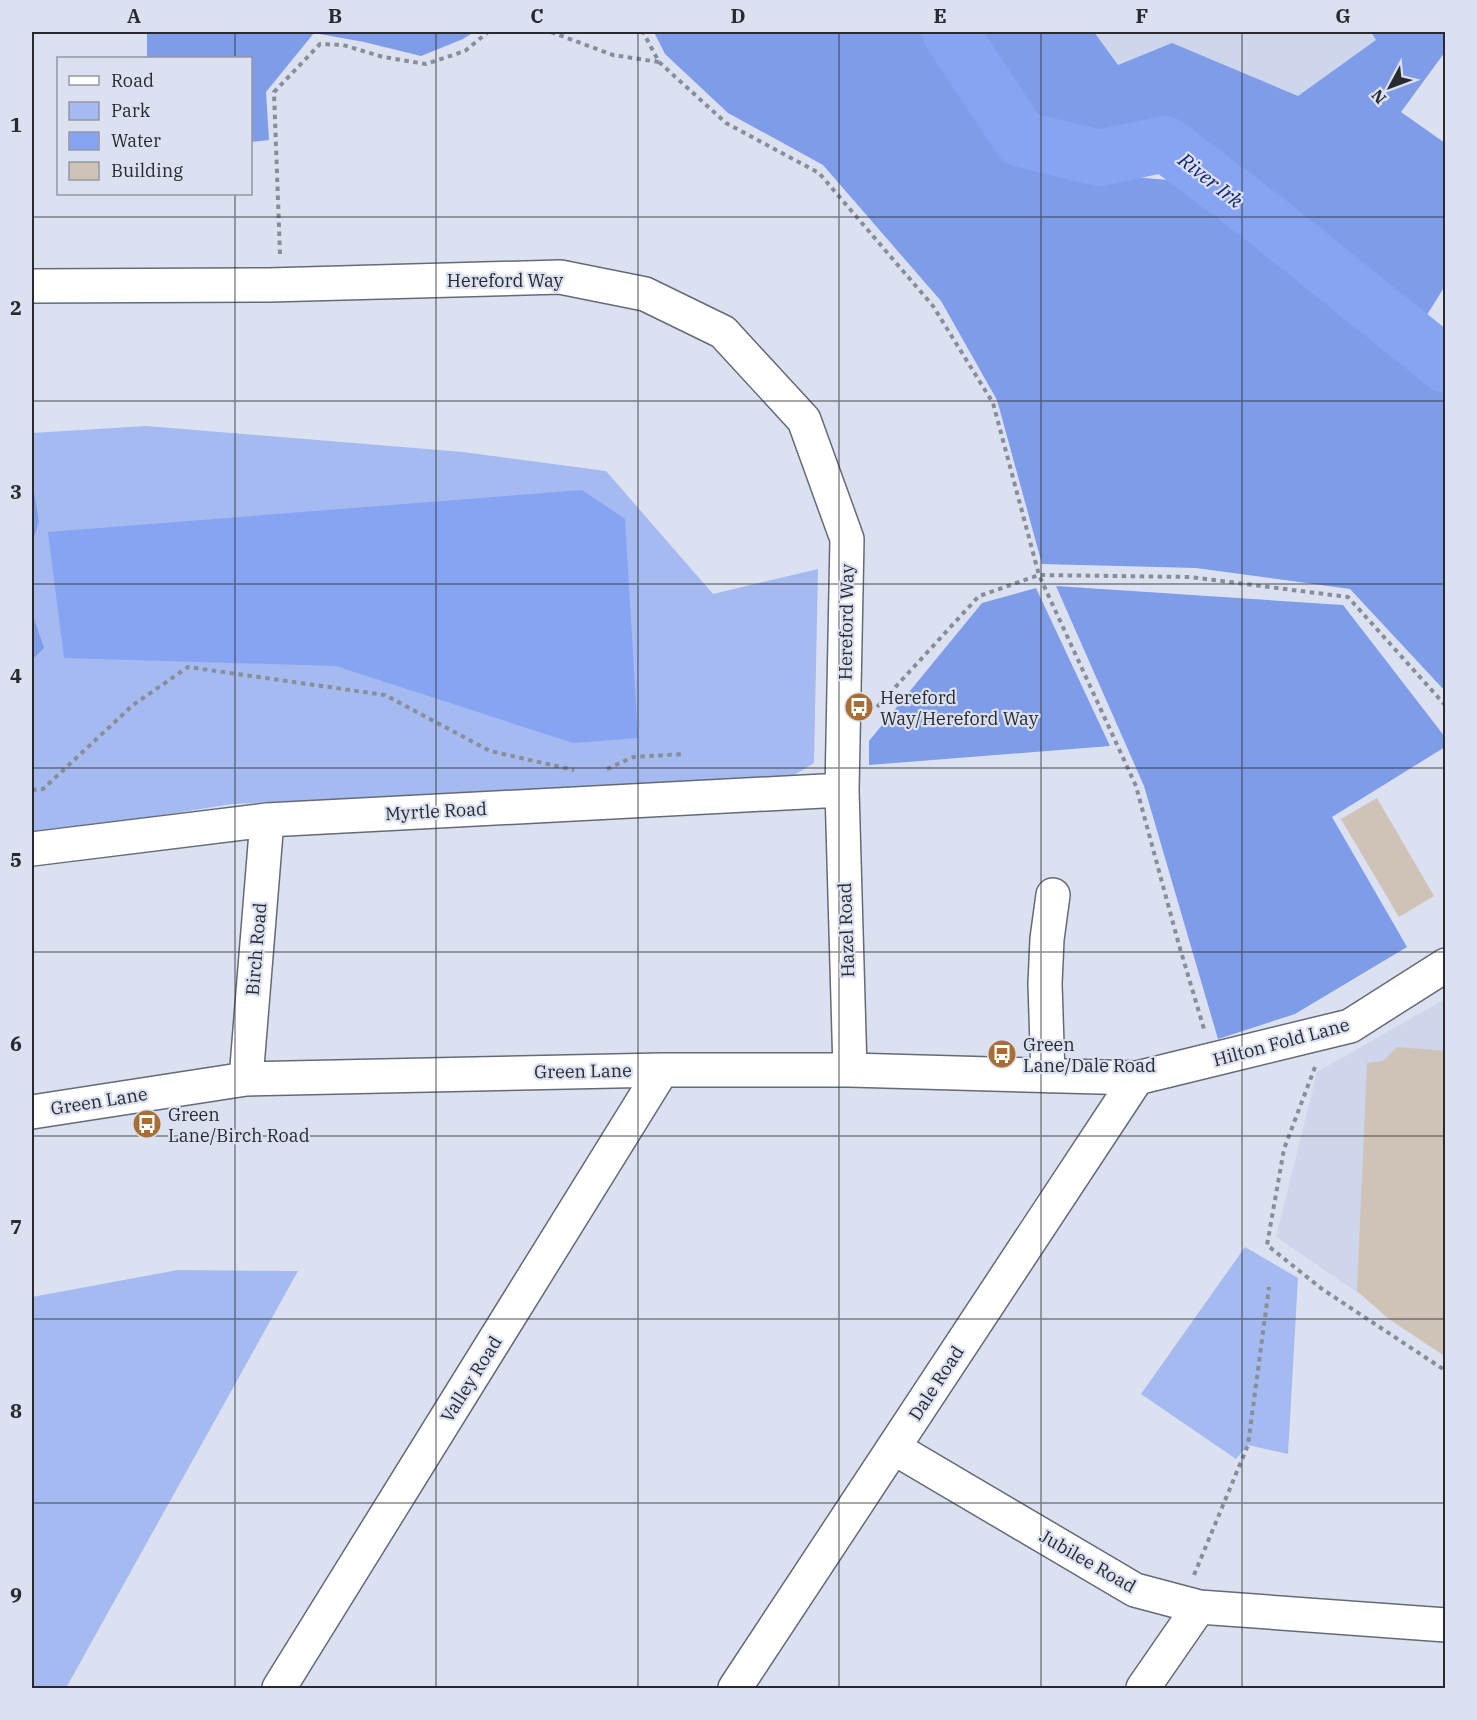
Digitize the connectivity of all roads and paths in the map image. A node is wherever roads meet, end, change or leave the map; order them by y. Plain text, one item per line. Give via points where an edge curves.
1 (488, 32) edge
2 (554, 32) edge
3 (643, 32) edge
4 (659, 62) junction
5 (281, 284) junction
6 (32, 286) edge
7 (1039, 574) junction
8 (1446, 706) edge
9 (843, 744) junction
10 (685, 754) dead end
11 (603, 770) dead end
12 (582, 772) dead end
13 (32, 790) edge
14 (842, 790) junction
15 (267, 820) junction
16 (32, 849) edge
17 (1053, 895) dead end
18 (1446, 965) edge
19 (1329, 1031) junction
20 (1213, 1060) junction
21 (662, 1070) junction
22 (850, 1070) junction
23 (1048, 1076) junction
24 (1137, 1078) junction
25 (246, 1079) junction
26 (32, 1112) edge
27 (1269, 1287) dead end
28 (1446, 1371) edge
29 (894, 1448) junction
30 (1191, 1605) junction
31 (1446, 1625) edge
32 (279, 1689) edge
33 (735, 1689) edge
34 (1143, 1689) edge

1 - 5 path via 465,51 426,64 343,45 320,44 274,92
2 - 4 path via 613,55
3 - 4 path
4 - 7 path via 726,123 819,173 933,306 993,403
5 - 6 street, Hereford Way
5 - 9 street, Hereford Way via 560,277 645,294 723,332 804,420 847,539
7 - 8 path via 1190,577 1348,597
7 - 9 path via 979,596
7 - 20 path via 1136,786
9 - 14 street, Hereford Way
10 - 11 path via 633,757
12 - 13 path via 490,751 385,695 188,667 133,705 43,789
14 - 15 street, Myrtle Road
14 - 22 street, Hazel Road
15 - 16 street, Myrtle Road
15 - 25 street, Birch Road
17 - 23 street via 1045,984
18 - 19 street, Hilton Fold Lane via 1350,1026
19 - 20 street, Hilton Fold Lane
19 - 28 path via 1284,1149 1267,1245 1322,1289
20 - 24 street, Hilton Fold Lane
21 - 22 street, Green Lane
21 - 25 street, Green Lane
21 - 32 street, Valley Road
22 - 23 street, Green Lane
23 - 24 street, Green Lane
24 - 29 street, Dale Road
25 - 26 street, Green Lane
27 - 30 path via 1248,1445
29 - 30 street, Jubilee Road via 1135,1590
29 - 33 street, Dale Road
30 - 31 street, Jubilee Road
30 - 34 street

